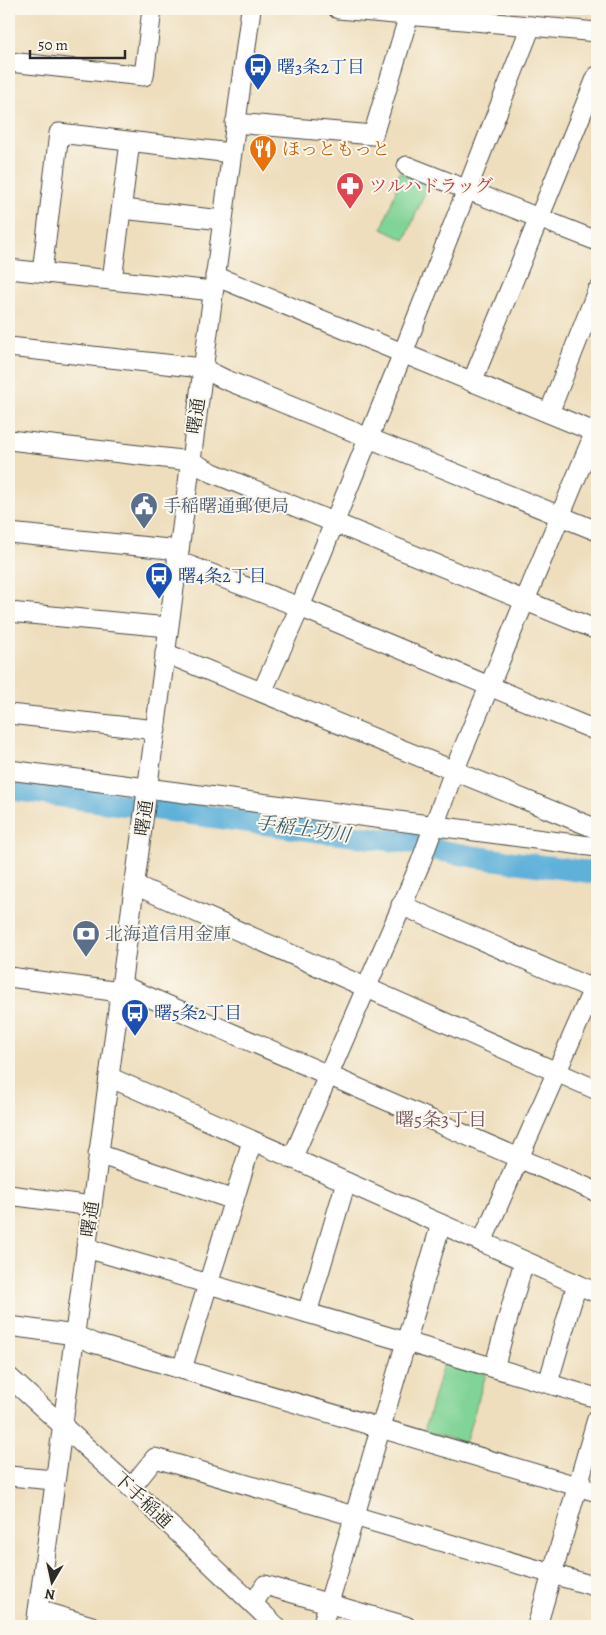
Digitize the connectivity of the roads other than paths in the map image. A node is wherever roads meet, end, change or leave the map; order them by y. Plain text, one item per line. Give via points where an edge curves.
1 (152, 9) edge
2 (251, 9) edge
3 (338, 9) edge
4 (431, 13) edge
5 (409, 15) junction
6 (531, 26) junction
7 (597, 32) edge
8 (9, 62) edge
9 (597, 76) edge
10 (236, 122) junction
11 (130, 142) junction
12 (231, 153) junction
13 (407, 166) dead end
14 (468, 190) junction
15 (122, 209) junction
16 (538, 218) junction
17 (222, 220) junction
18 (597, 241) edge
19 (9, 269) edge
20 (42, 272) junction
21 (112, 280) junction
22 (214, 283) junction
23 (597, 291) edge
24 (9, 347) edge
25 (403, 353) junction
26 (202, 368) junction
27 (472, 382) junction
28 (549, 413) junction
29 (596, 433) edge
30 (369, 438) junction
31 (9, 440) edge
32 (190, 461) junction
33 (561, 516) junction
34 (334, 522) junction
35 (597, 531) edge
36 (9, 533) edge
37 (178, 555) junction
38 (526, 601) junction
39 (300, 607) junction
40 (9, 612) edge
41 (168, 627) junction
42 (597, 630) edge
43 (166, 653) junction
44 (489, 687) junction
45 (262, 692) junction
46 (9, 714) edge
47 (156, 730) junction
48 (597, 731) edge
49 (9, 770) edge
50 (454, 771) junction
51 (148, 792) junction
52 (597, 829) edge
53 (432, 831) junction
54 (597, 847) edge
55 (135, 885) junction
56 (402, 905) junction
57 (9, 977) edge
58 (596, 986) edge
59 (366, 988) junction
60 (120, 989) junction
61 (556, 1072) junction
62 (328, 1075) junction
63 (109, 1077) junction
64 (597, 1090) edge
65 (252, 1141) junction
66 (98, 1154) junction
67 (519, 1158) junction
68 (292, 1159) junction
69 (346, 1182) junction
70 (597, 1192) edge
71 (9, 1195) edge
72 (234, 1200) junction
73 (92, 1206) junction
74 (441, 1224) junction
75 (482, 1242) junction
76 (86, 1248) junction
77 (524, 1261) junction
78 (208, 1284) junction
79 (576, 1284) junction
80 (597, 1293) edge
81 (307, 1313) junction
82 (9, 1326) edge
83 (75, 1334) junction
84 (406, 1342) junction
85 (494, 1368) junction
86 (182, 1369) junction
87 (9, 1377) edge
88 (548, 1383) junction
89 (597, 1398) edge
90 (597, 1419) edge
91 (63, 1426) junction
92 (381, 1428) junction
93 (9, 1476) edge
94 (54, 1480) junction
95 (578, 1486) junction
96 (131, 1488) junction
97 (597, 1492) edge
98 (354, 1516) junction
99 (552, 1574) junction
100 (597, 1587) edge
101 (329, 1603) junction
102 (253, 1604) junction
103 (37, 1618) edge
104 (92, 1626) edge
105 (276, 1626) edge
106 (322, 1626) edge
107 (406, 1626) edge
108 (537, 1626) edge

1 - 8 street via 144,76
2 - 10 street, 曙通
3 - 5 street
4 - 5 street
4 - 6 street
5 - 10 street via 373,134
6 - 7 street
6 - 14 street
9 - 16 street
10 - 12 street, 曙通
11 - 12 street
11 - 15 street
11 - 20 street via 59,133
12 - 17 street, 曙通
13 - 14 street
14 - 16 street
14 - 25 street
15 - 17 street
15 - 21 street
16 - 18 street
16 - 27 street
17 - 22 street, 曙通
19 - 20 street
20 - 21 street
21 - 22 street
22 - 25 street
22 - 26 street, 曙通
23 - 28 street
24 - 26 street
25 - 27 street
25 - 30 street
26 - 30 street
26 - 32 street, 曙通
27 - 28 street
28 - 29 street
29 - 33 street
30 - 33 street
30 - 34 street
31 - 32 street
32 - 34 street
32 - 37 street, 曙通
33 - 35 street
33 - 38 street
34 - 38 street
34 - 39 street
36 - 37 street
37 - 39 street
37 - 41 street, 曙通
38 - 42 street
38 - 44 street
39 - 44 street
39 - 45 street
40 - 41 street
41 - 43 street, 曙通
43 - 45 street
43 - 47 street, 曙通
44 - 48 street
44 - 50 street
45 - 50 street
46 - 47 street
47 - 51 street, 曙通
49 - 51 street
50 - 52 street
50 - 53 street
51 - 53 street
51 - 55 street, 曙通
53 - 54 street
53 - 56 street
55 - 59 street
55 - 60 street, 曙通
56 - 58 street
56 - 59 street
57 - 60 street
58 - 61 street
59 - 61 street
59 - 62 street
60 - 62 street
60 - 63 street, 曙通
61 - 64 street
61 - 67 street
62 - 67 street
62 - 68 street
63 - 65 street
63 - 66 street, 曙通
65 - 68 street
65 - 72 street
66 - 72 street
66 - 73 street, 曙通
67 - 70 street
67 - 75 street
68 - 69 street
69 - 74 street
69 - 81 street
71 - 73 street
72 - 78 street
73 - 76 street, 曙通
74 - 75 street
74 - 84 street
75 - 77 street
76 - 78 street
76 - 83 street, 曙通
77 - 79 street
77 - 85 street
78 - 81 street
78 - 86 street
79 - 80 street
79 - 88 street
81 - 84 street
82 - 83 street
83 - 86 street via 93,1343
83 - 91 street, 曙通
84 - 85 street
84 - 92 street
85 - 88 street
86 - 92 street
87 - 91 street, 下手稲通
88 - 89 street
90 - 95 street
91 - 94 street, 曙通
91 - 96 street, 下手稲通
92 - 95 street
92 - 98 street
93 - 94 street
94 - 103 street, 曙通
95 - 97 street
95 - 99 street
96 - 98 street via 155,1458
96 - 102 street, 下手稲通
98 - 99 street
98 - 101 street
99 - 100 street
99 - 108 street
101 - 102 street via 265,1585
101 - 106 street
101 - 107 street
102 - 105 street, 下手稲通
103 - 104 street

